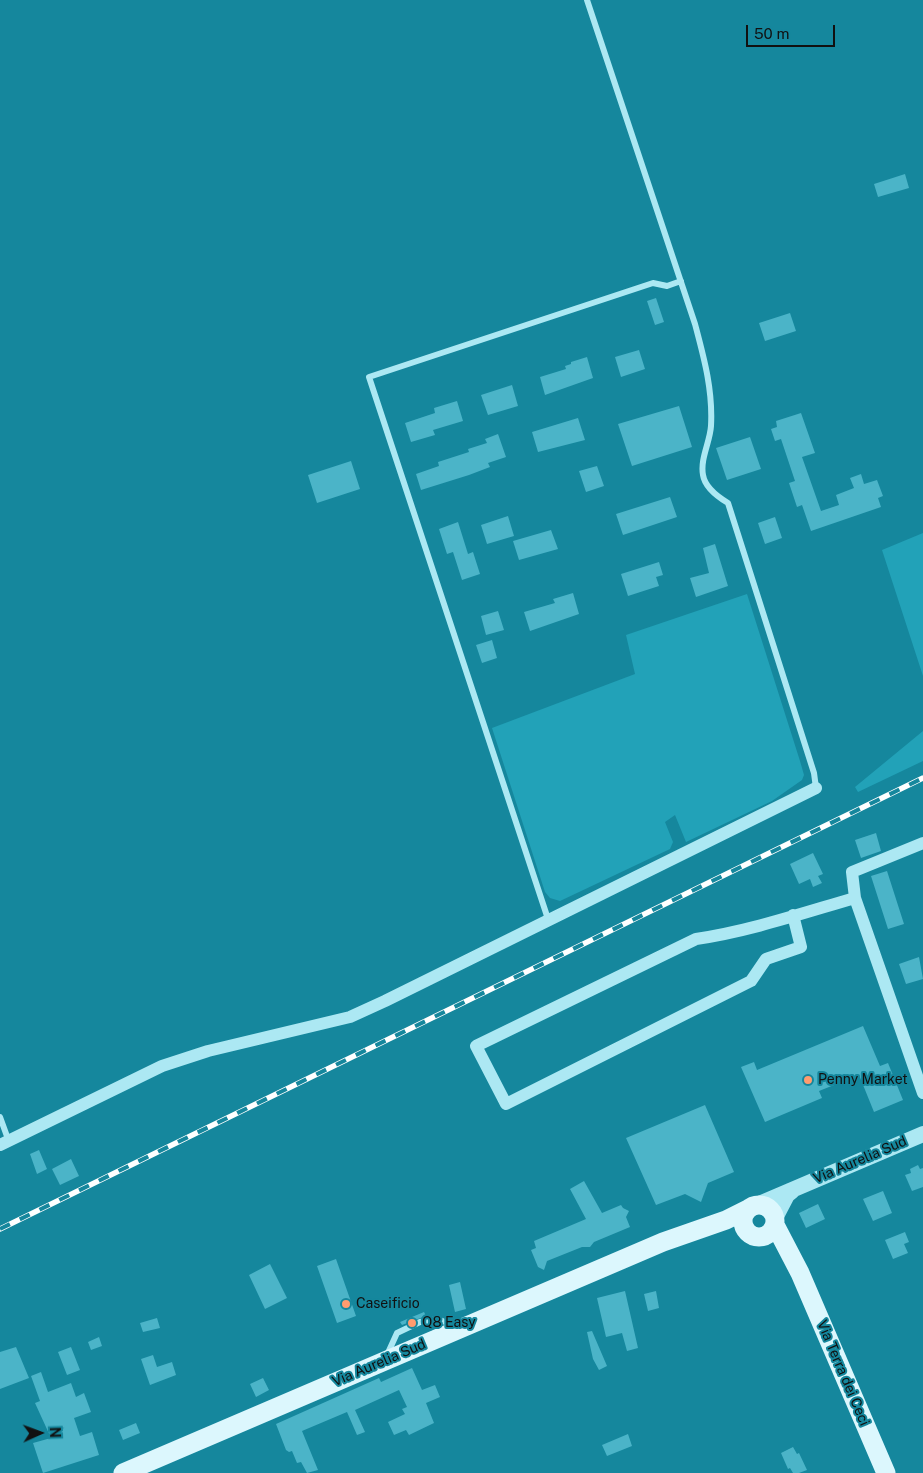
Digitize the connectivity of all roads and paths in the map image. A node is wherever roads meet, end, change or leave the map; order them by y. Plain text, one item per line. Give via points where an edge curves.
1 (587, 0) edge
2 (681, 281) junction
3 (816, 788) joint
4 (923, 843) edge
5 (855, 898) junction
6 (793, 916) junction
7 (548, 919) junction
8 (923, 1093) edge
9 (0, 1117) edge
10 (923, 1134) edge
11 (4, 1142) edge
12 (797, 1186) junction
13 (753, 1207) junction
14 (775, 1222) junction
15 (752, 1234) junction
16 (664, 1242) junction
17 (800, 1272) junction
18 (123, 1473) edge
19 (886, 1473) edge

1 - 2 lane
2 - 3 lane via 710,378 711,428 702,465 703,477 712,491 728,503
2 - 7 lane via 667,286 653,283 369,377
3 - 7 street
4 - 5 street via 852,872
5 - 6 street
5 - 8 street
6 - 6 street via 801,947 766,959 751,981 506,1104 476,1046 696,939
7 - 11 street via 350,1016 208,1051 162,1066
9 - 11 lane
10 - 12 street, Via Aurelia Sud
12 - 13 street, Via Aurelia Sud
12 - 14 street, Via Aurelia Sud via 786,1195
13 - 14 main road via 771,1210
13 - 15 main road via 743,1222
13 - 16 main road, Via Aurelia Sud
14 - 15 main road, Via Aurelia Sud via 768,1234
14 - 17 main road
15 - 16 main road, Via Aurelia Sud via 729,1229
15 - 17 main road via 778,1248
16 - 18 main road, Via Aurelia Sud
17 - 19 main road, Via Terra dei Ceci

